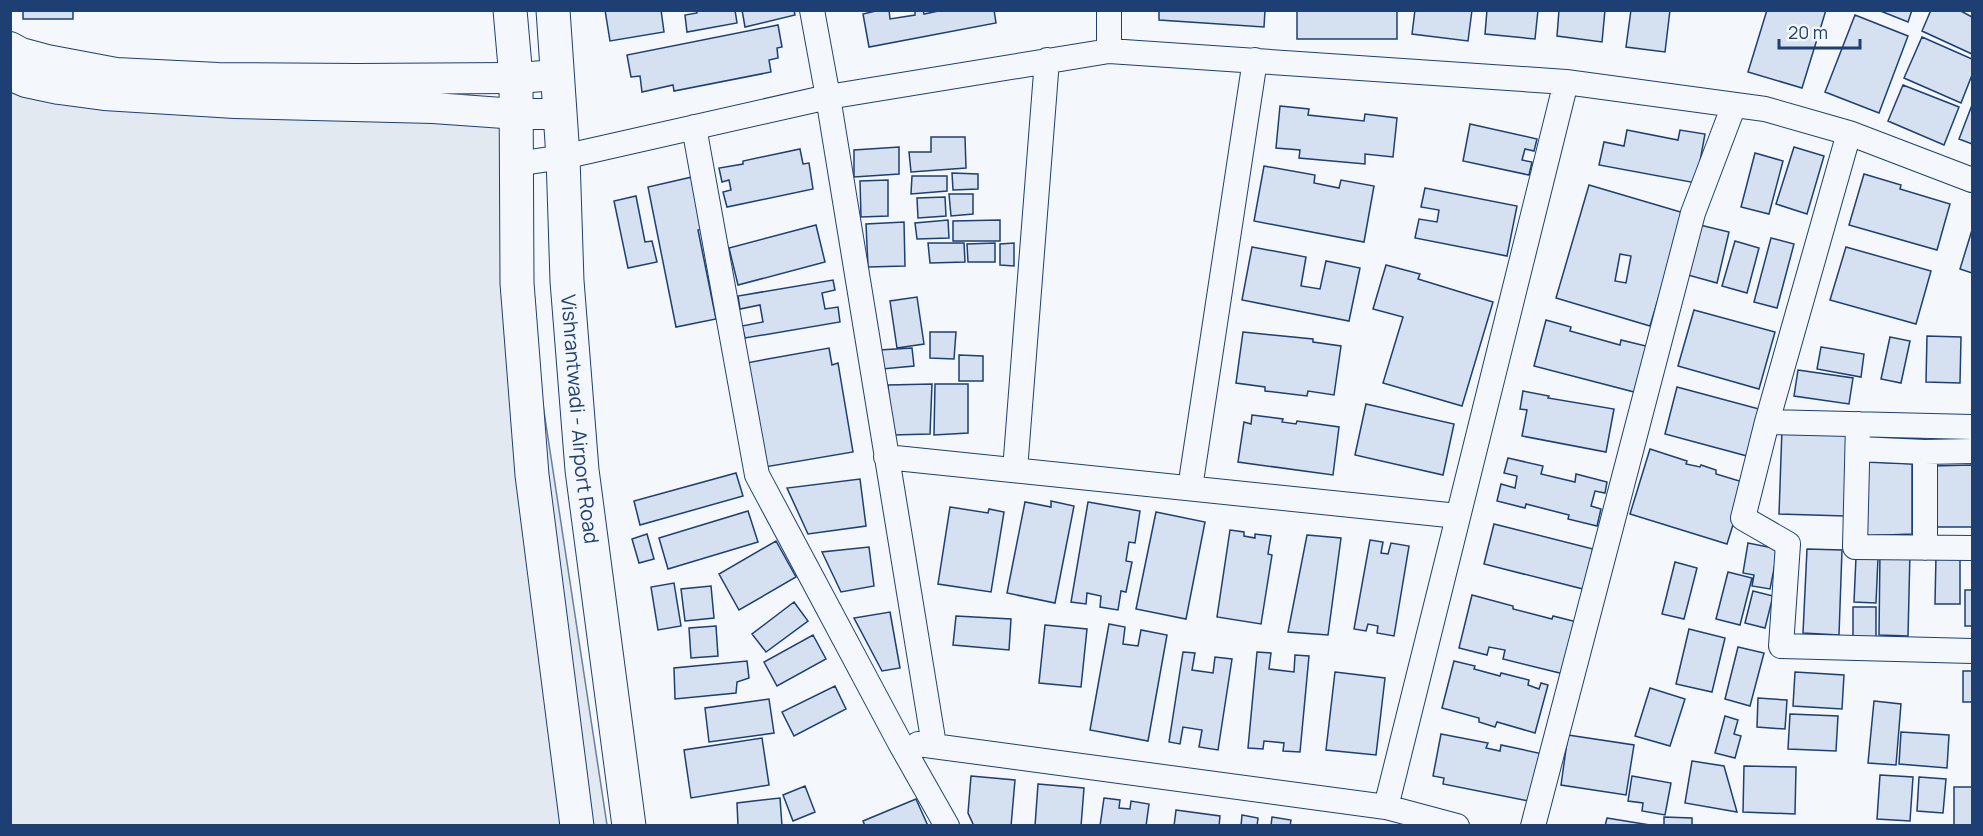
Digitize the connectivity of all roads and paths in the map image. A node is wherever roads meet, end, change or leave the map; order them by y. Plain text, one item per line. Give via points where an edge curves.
1 (510, 10) edge
2 (553, 10) edge
3 (812, 10) edge
4 (1109, 10) edge
5 (10, 47) edge
6 (1109, 51) junction
7 (1047, 60) junction
8 (1255, 60) junction
9 (10, 75) edge
10 (558, 75) junction
11 (516, 78) junction
12 (1566, 82) junction
13 (828, 97) junction
14 (1734, 105) junction
15 (516, 114) junction
16 (561, 114) junction
17 (694, 127) junction
18 (1849, 133) junction
19 (563, 157) junction
20 (516, 164) junction
21 (1972, 180) edge
22 (1767, 422) junction
23 (1858, 424) junction
24 (1972, 427) edge
25 (1858, 449) junction
26 (1972, 451) edge
27 (1925, 452) junction
28 (886, 457) junction
29 (1015, 470) junction
30 (1190, 488) junction
31 (1458, 516) junction
32 (1925, 548) junction
33 (1972, 548) edge
34 (1972, 651) edge
35 (900, 743) junction
36 (934, 746) junction
37 (1386, 807) junction
38 (577, 825) edge
39 (629, 825) edge
40 (947, 825) edge
41 (1457, 825) edge
42 (1533, 825) edge

1 - 11 main road
2 - 10 main road, Vishrantwadi - Airport Road
3 - 13 street
4 - 6 street
5 - 11 street via 47,60 116,73 218,78
6 - 7 street
6 - 8 street
7 - 13 street
7 - 29 street
8 - 12 street
8 - 30 street
9 - 15 street via 59,89 104,95
10 - 11 street
10 - 16 main road, Vishrantwadi - Airport Road
11 - 15 main road
12 - 14 street
12 - 31 street
13 - 17 street
13 - 28 street
14 - 18 street via 1765,109
14 - 42 street via 1693,213
15 - 16 street
15 - 20 main road
16 - 19 main road, Vishrantwadi - Airport Road
17 - 19 street
17 - 35 street via 757,475
18 - 21 street
18 - 22 street
19 - 20 street
19 - 39 main road, Vishrantwadi - Airport Road via 567,281 582,470
20 - 38 main road via 517,283 532,475
22 - 23 street
22 - 34 street via 1743,518 1788,544 1781,646
23 - 24 street
23 - 25 street
25 - 27 street
25 - 32 street via 1855,547
26 - 27 street
27 - 32 street
28 - 29 street
28 - 36 street
29 - 30 street
30 - 31 street
31 - 37 street
32 - 33 street
35 - 36 street
35 - 40 street
36 - 37 street
37 - 41 street

